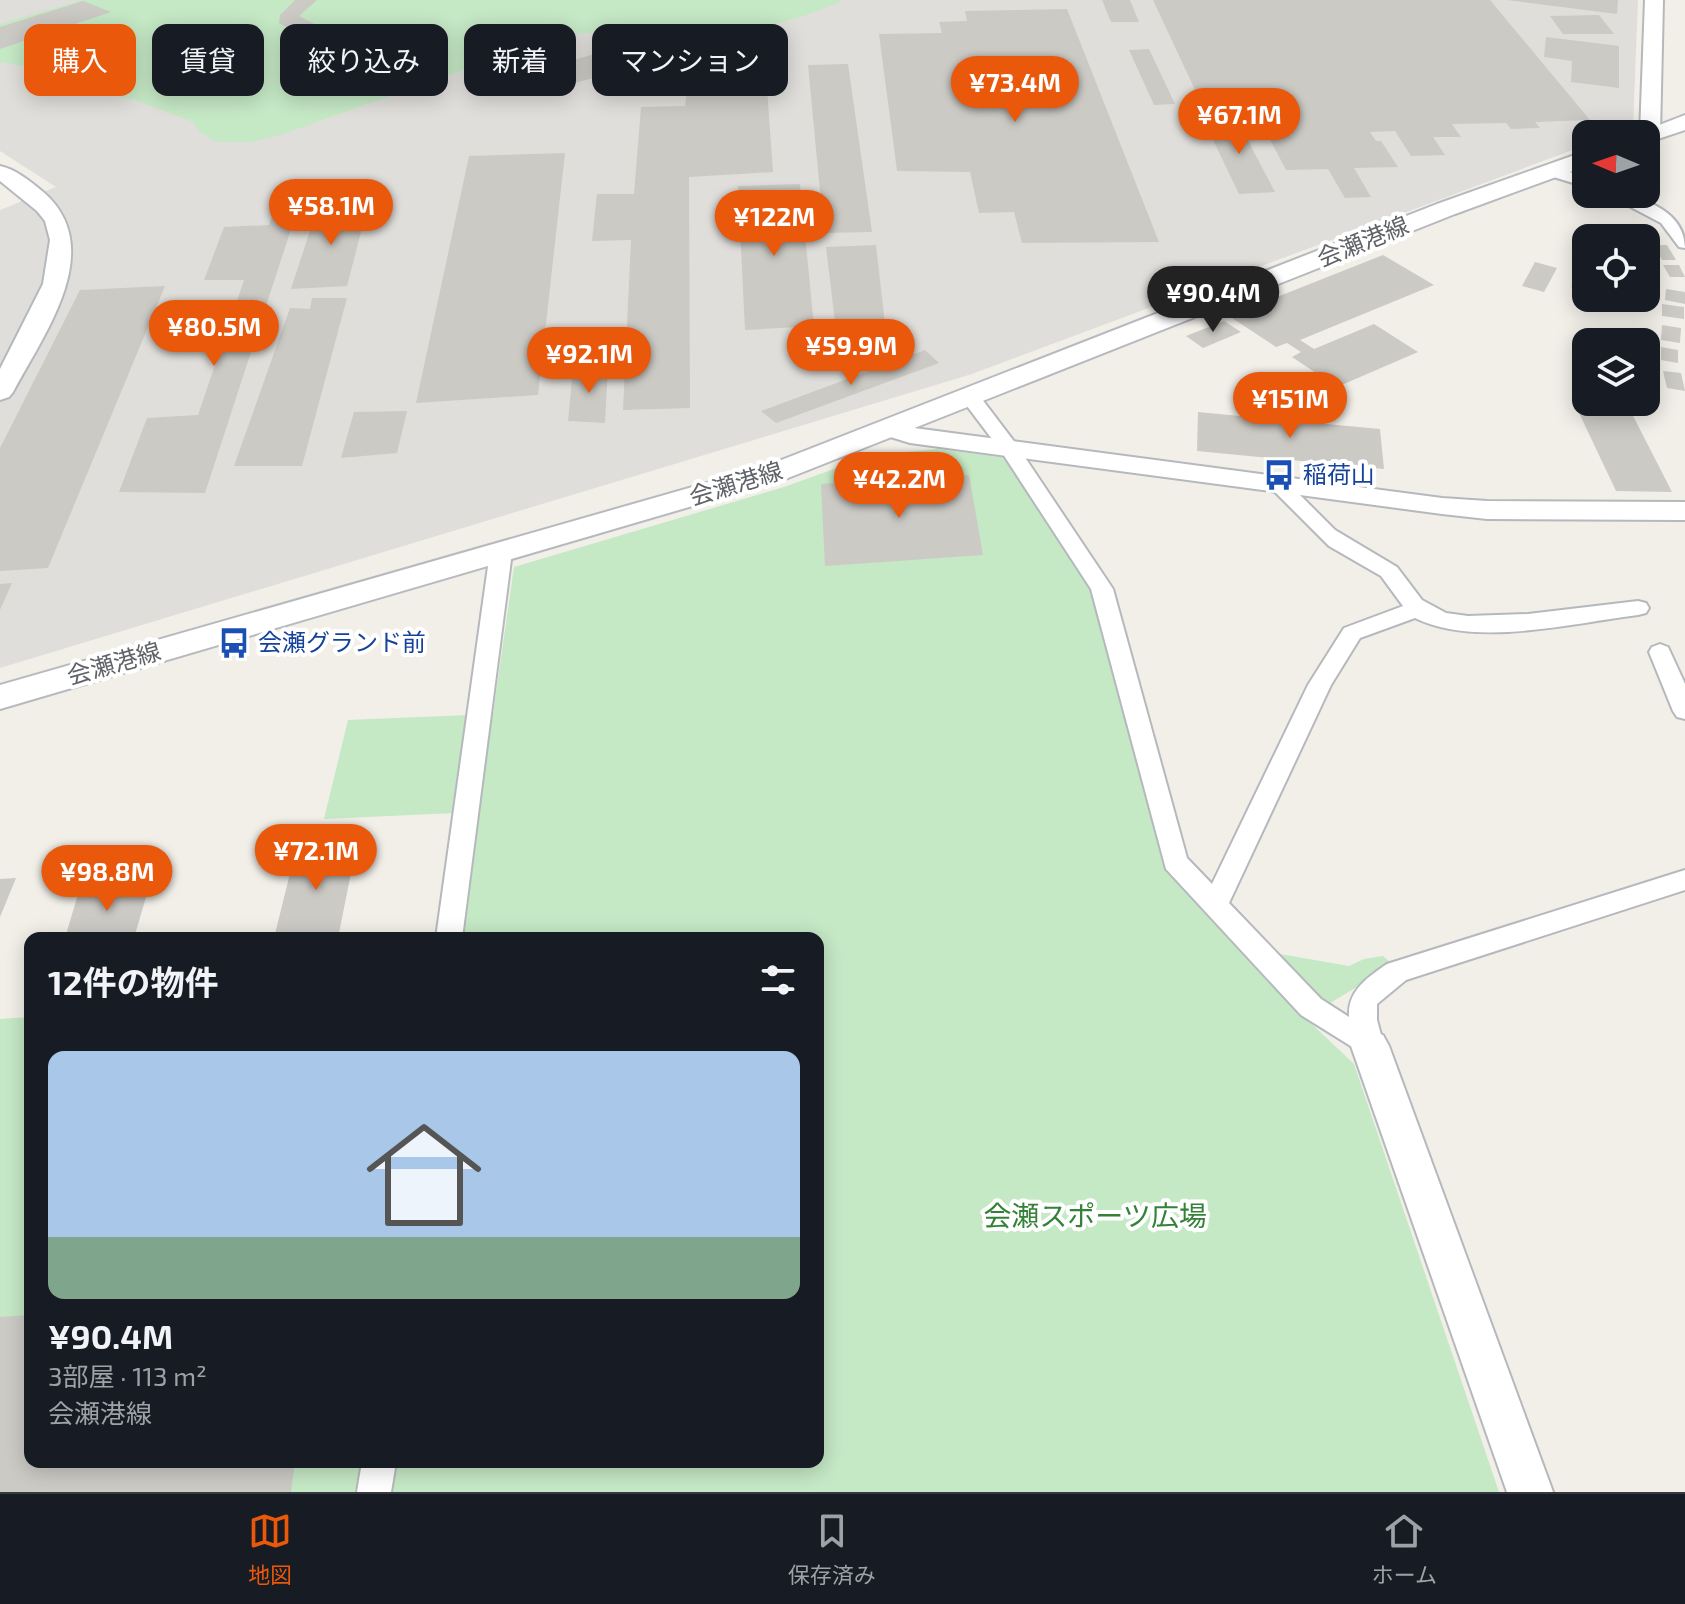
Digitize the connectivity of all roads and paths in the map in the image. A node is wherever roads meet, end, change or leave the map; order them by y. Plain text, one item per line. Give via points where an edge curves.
1 (1654, 0) edge
2 (1649, 120) edge
3 (1685, 122) edge
4 (1660, 131) edge
5 (1572, 163) edge
6 (1550, 171) junction
7 (0, 172) edge
8 (1572, 178) edge
9 (1644, 208) edge
10 (1685, 243) edge
11 (0, 392) edge
12 (971, 398) junction
13 (893, 429) junction
14 (1009, 448) junction
15 (1279, 485) junction
16 (1685, 511) edge
17 (501, 552) junction
18 (1419, 608) junction
19 (1638, 608) dead end
20 (1660, 652) dead end
21 (0, 697) edge
22 (1685, 711) edge
23 (1685, 880) edge
24 (1215, 905) junction
25 (450, 932) edge
26 (1370, 1046) junction
27 (378, 1468) edge
28 (374, 1492) edge
29 (1530, 1492) edge

1 - 2 street
3 - 4 main road
5 - 6 main road, 会瀬港線
6 - 8 street
6 - 12 main road, 会瀬港線
7 - 11 street via 39,200 55,219 63,255 49,298
9 - 10 street via 1667,219
12 - 13 main road, 会瀬港線
12 - 14 street
13 - 14 street
13 - 17 main road, 会瀬港線 via 777,472
14 - 15 street
14 - 24 street via 1102,589 1175,862
15 - 16 street via 1487,510
15 - 18 street via 1336,540 1394,576
17 - 21 main road, 会瀬港線
17 - 25 street
18 - 19 street via 1447,623
18 - 24 street via 1352,633 1320,685
20 - 22 street
23 - 26 street via 1397,972 1365,997 1360,1013
24 - 26 street via 1311,1007
26 - 29 street
27 - 28 street

